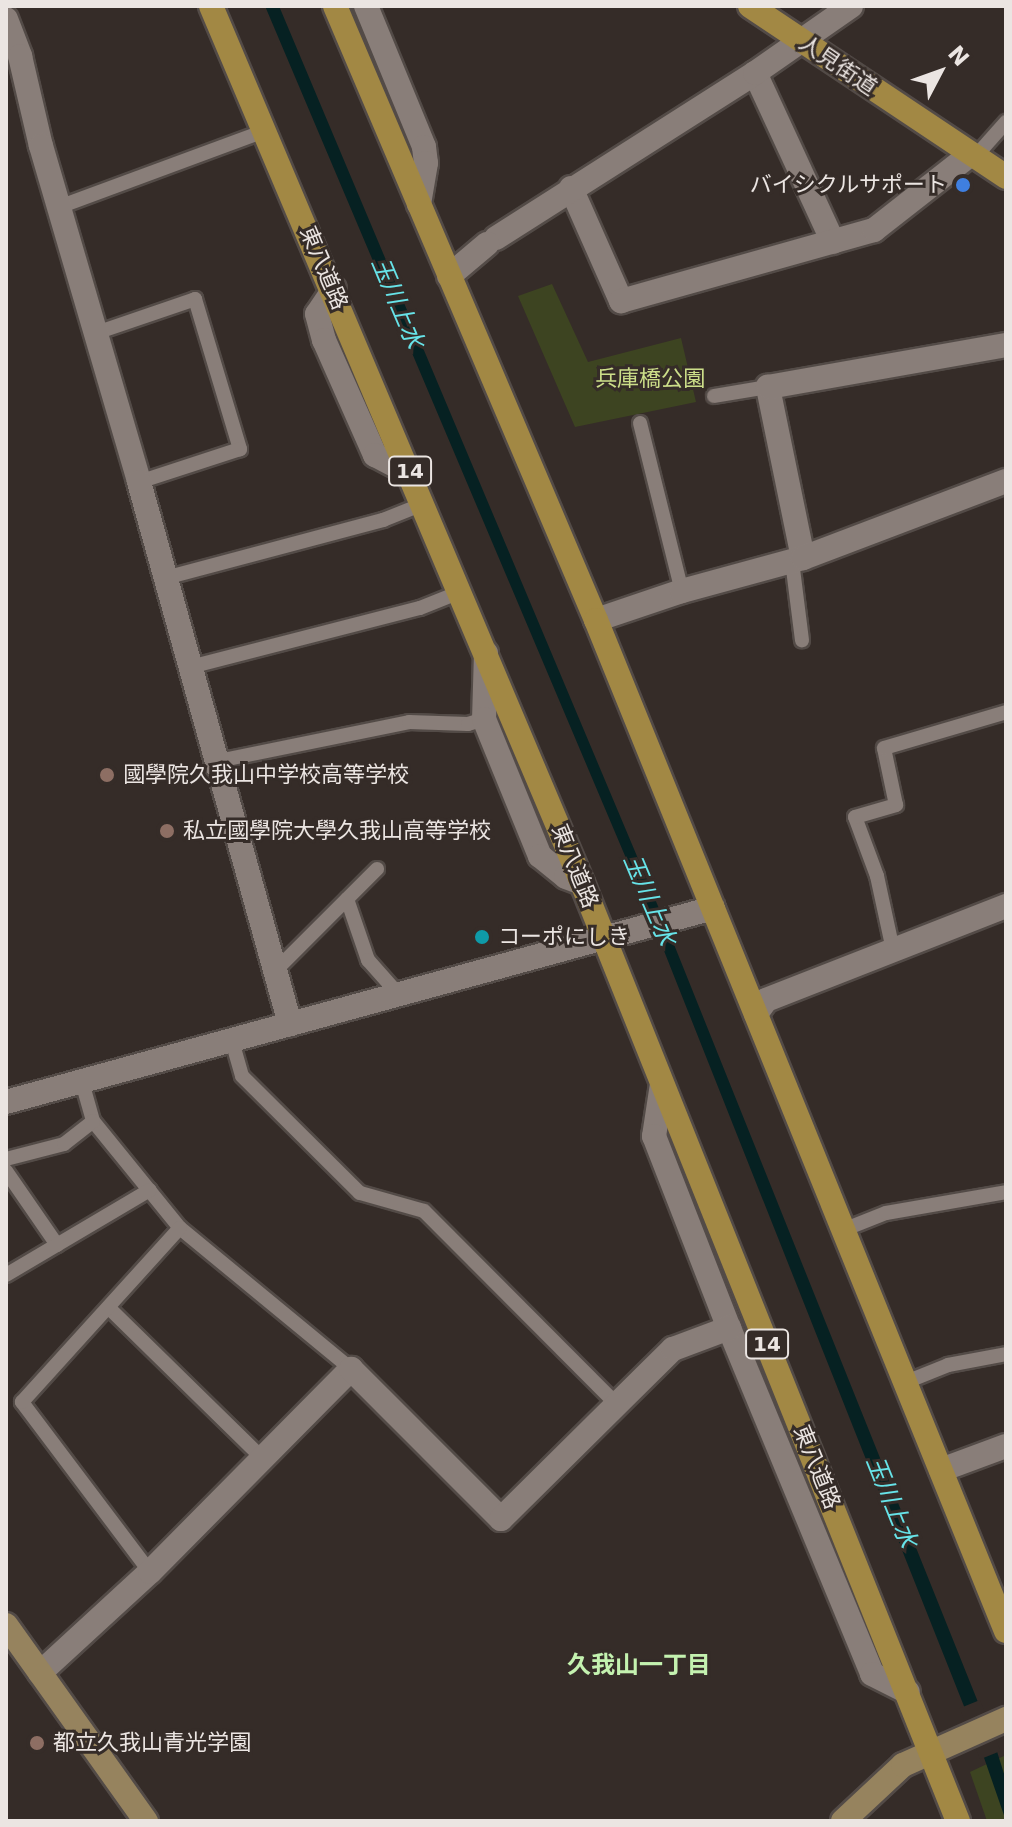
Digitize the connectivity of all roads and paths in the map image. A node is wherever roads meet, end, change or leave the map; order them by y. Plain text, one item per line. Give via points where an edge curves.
1 (211, 6) edge
2 (335, 6) edge
3 (366, 6) edge
4 (750, 6) edge
5 (851, 6) edge
6 (6, 19) edge
7 (801, 40) junction
8 (13, 57) edge
9 (755, 73) junction
10 (1006, 122) edge
11 (265, 131) junction
12 (973, 155) junction
13 (1002, 174) edge
14 (571, 188) junction
15 (1006, 196) edge
16 (419, 204) junction
17 (59, 207) junction
18 (833, 242) junction
19 (449, 276) junction
20 (93, 334) junction
21 (1006, 345) edge
22 (768, 387) junction
23 (714, 396) dead end
24 (640, 423) dead end
25 (1006, 481) edge
26 (139, 482) junction
27 (423, 504) junction
28 (798, 560) junction
29 (165, 578) junction
30 (682, 591) junction
31 (460, 592) junction
32 (596, 620) junction
33 (802, 640) dead end
34 (486, 653) junction
35 (190, 667) junction
36 (1006, 712) edge
37 (484, 719) junction
38 (218, 761) junction
39 (377, 869) dead end
40 (582, 883) junction
41 (347, 899) junction
42 (1006, 906) edge
43 (713, 908) junction
44 (612, 935) junction
45 (893, 950) junction
46 (276, 970) junction
47 (400, 996) junction
48 (756, 1014) junction
49 (290, 1024) junction
50 (232, 1041) junction
51 (82, 1082) junction
52 (662, 1084) junction
53 (6, 1102) edge
54 (93, 1121) junction
55 (6, 1159) edge
56 (6, 1171) edge
57 (150, 1190) junction
58 (1006, 1192) edge
59 (180, 1228) junction
60 (843, 1230) junction
61 (57, 1245) junction
62 (6, 1275) edge
63 (109, 1308) junction
64 (729, 1328) junction
65 (1006, 1354) edge
66 (351, 1369) junction
67 (906, 1382) junction
68 (617, 1405) junction
69 (1006, 1446) edge
70 (262, 1458) junction
71 (941, 1470) junction
72 (150, 1572) junction
73 (6, 1625) edge
74 (1006, 1631) edge
75 (40, 1673) junction
76 (908, 1692) junction
77 (1006, 1719) edge
78 (932, 1749) junction
79 (146, 1821) edge
80 (843, 1821) edge
81 (958, 1821) edge

1 - 11 main road, 東八道路 / 14
2 - 16 main road
3 - 16 street via 424,147
4 - 7 main road, 人見街道
5 - 7 street
6 - 8 street
7 - 9 street
7 - 12 main road, 人見街道
8 - 17 street
9 - 14 street
9 - 18 street
10 - 12 lane
11 - 17 lane
11 - 27 main road, 東八道路 / 14
12 - 13 main road, 人見街道
12 - 18 street via 874,230
13 - 15 street
14 - 18 street via 621,301
14 - 19 street
16 - 19 main road
17 - 20 street
19 - 32 main road
20 - 26 street
20 - 26 lane via 195,299 240,449
21 - 22 street
22 - 23 lane
22 - 28 street
24 - 30 lane
25 - 28 street
26 - 29 street
27 - 29 lane via 383,520
27 - 31 main road, 東八道路 / 14
28 - 30 street
28 - 33 lane
29 - 35 street
30 - 32 street
31 - 34 main road, 東八道路 / 14
31 - 35 lane via 420,608
32 - 43 main road
34 - 37 street
34 - 40 main road, 東八道路 / 14
35 - 38 street
36 - 45 lane via 884,748 896,805 855,817 877,876
37 - 38 lane via 468,724 409,722
37 - 40 street via 540,856
38 - 46 street
39 - 41 lane
40 - 44 main road, 東八道路 / 14
41 - 46 lane
41 - 47 lane via 368,960
42 - 45 street
43 - 44 street
43 - 48 main road
44 - 47 street
44 - 52 main road, 東八道路 / 14
45 - 48 street via 766,1000
46 - 49 street
47 - 49 street
48 - 60 main road
49 - 50 street
50 - 51 street
50 - 68 lane via 242,1076 360,1193 424,1211
51 - 53 street
51 - 54 lane
52 - 64 street via 654,1136
52 - 76 main road, 東八道路 / 14
54 - 55 lane via 64,1144
54 - 57 lane
56 - 61 lane
57 - 59 lane
57 - 61 lane
58 - 60 lane via 886,1213
59 - 63 lane
59 - 66 lane
60 - 67 main road
61 - 62 lane
63 - 70 lane
63 - 72 lane via 22,1402
64 - 68 street via 673,1349
64 - 76 street via 872,1674
65 - 67 lane via 948,1365
66 - 68 street via 501,1519
66 - 70 street
67 - 71 main road
69 - 71 street
70 - 72 street
71 - 74 main road
72 - 75 street
73 - 75 street
75 - 79 street
76 - 78 main road, 東八道路 / 14
77 - 78 street
78 - 80 street via 894,1772
78 - 81 main road, 東八道路 / 14

